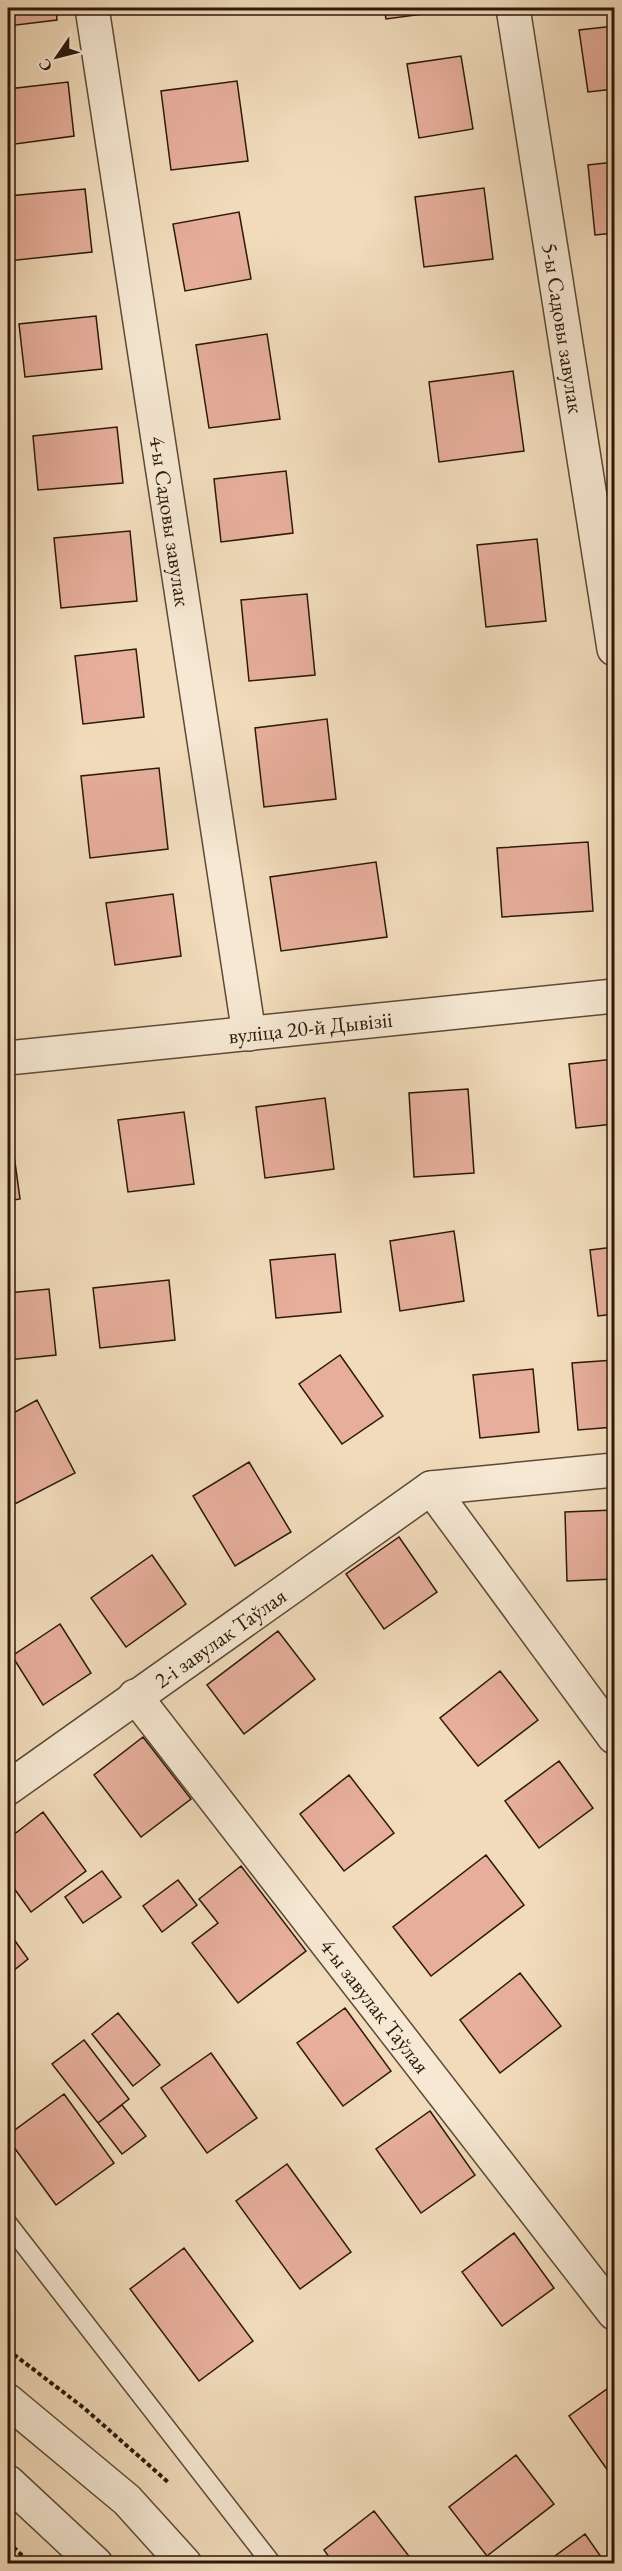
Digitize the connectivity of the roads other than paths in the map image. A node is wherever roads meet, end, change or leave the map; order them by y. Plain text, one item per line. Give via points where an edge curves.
1 (92, 8) edge
2 (513, 8) edge
3 (615, 649) edge
4 (615, 996) edge
5 (249, 1034) junction
6 (8, 1058) edge
7 (615, 1470) edge
8 (431, 1488) junction
9 (135, 1696) junction
10 (615, 1737) edge
11 (8, 1788) edge
12 (8, 2224) edge
13 (615, 2313) edge
14 (8, 2401) edge
15 (8, 2482) edge
16 (96, 2564) edge
17 (185, 2564) edge
18 (272, 2564) edge

1 - 5 street, 4-ы Садовы завулак
2 - 3 street, 5-ы Садовы завулак
4 - 5 street, вуліца 20-й Дывізіі
5 - 6 street, вуліца 20-й Дывізіі
7 - 8 street, 2-і завулак Таўлая
8 - 9 street, 2-і завулак Таўлая
8 - 10 street
9 - 11 street, 2-і завулак Таўлая
9 - 13 street, 4-ы завулак Таўлая
12 - 18 lane
14 - 17 street via 127,2500
15 - 16 street

